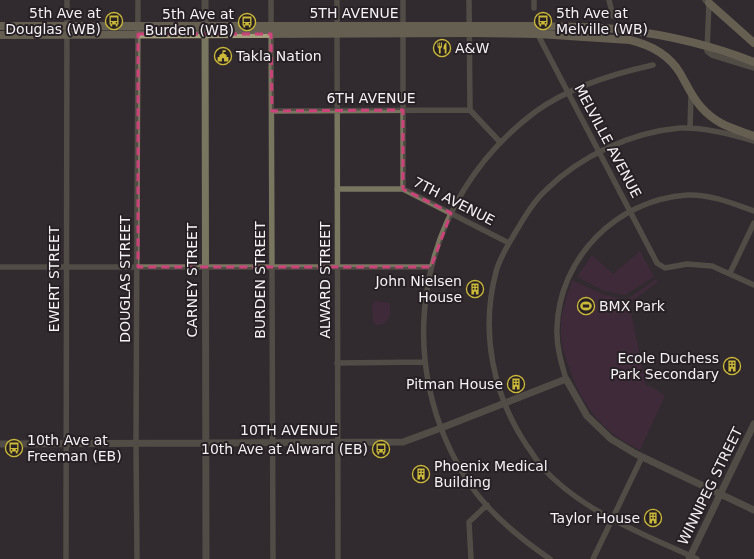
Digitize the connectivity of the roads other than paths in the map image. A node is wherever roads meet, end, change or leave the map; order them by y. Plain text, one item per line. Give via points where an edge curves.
1 (67, 0) edge
2 (138, 0) edge
3 (205, 0) edge
4 (271, 0) edge
5 (337, 0) edge
6 (403, 0) edge
7 (469, 0) edge
8 (534, 0) edge
9 (609, 0) edge
10 (707, 2) edge
11 (534, 8) dead end
12 (613, 16) dead end
13 (0, 26) edge
14 (533, 26) junction
15 (469, 29) junction
16 (67, 30) junction
17 (138, 30) junction
18 (205, 30) junction
19 (271, 30) junction
20 (337, 30) junction
21 (403, 30) junction
22 (538, 34) junction
23 (0, 35) edge
24 (754, 43) edge
25 (706, 46) junction
26 (754, 62) edge
27 (653, 65) dead end
28 (754, 68) edge
29 (569, 93) junction
30 (692, 95) junction
31 (337, 110) junction
32 (403, 110) junction
33 (470, 110) junction
34 (272, 111) junction
35 (690, 128) junction
36 (754, 136) edge
37 (754, 140) edge
38 (500, 142) junction
39 (600, 151) junction
40 (337, 189) junction
41 (403, 189) junction
42 (631, 211) junction
43 (754, 211) edge
44 (450, 213) junction
45 (754, 223) edge
46 (510, 243) junction
47 (138, 266) junction
48 (0, 267) edge
49 (66, 267) junction
50 (205, 267) junction
51 (272, 267) junction
52 (337, 267) junction
53 (431, 267) junction
54 (730, 273) junction
55 (754, 285) edge
56 (425, 362) junction
57 (337, 363) junction
58 (566, 379) junction
59 (503, 404) junction
60 (754, 424) edge
61 (441, 428) junction
62 (752, 433) edge
63 (272, 442) junction
64 (338, 442) junction
65 (66, 443) junction
66 (136, 443) junction
67 (206, 443) junction
68 (0, 444) edge
69 (642, 457) junction
70 (720, 494) junction
71 (486, 505) junction
72 (754, 510) edge
73 (612, 518) junction
74 (692, 558) edge
75 (66, 559) edge
76 (137, 559) edge
77 (206, 559) edge
78 (273, 559) edge
79 (338, 559) edge
80 (470, 559) edge
81 (550, 559) edge
82 (593, 559) edge

1 - 16 street, EWERT STREET
2 - 17 street, DOUGLAS STREET
3 - 18 street, CARNEY STREET
4 - 19 street, BURDEN STREET
5 - 20 street, ALWARD STREET
6 - 21 street
7 - 15 street
8 - 11 street
9 - 12 street
10 - 24 main road
10 - 25 street
13 - 16 main road, 5TH AVENUE
14 - 15 main road, 5TH AVENUE
14 - 22 street, MELVILLE AVENUE
14 - 25 main road, 5TH AVENUE via 624,30 655,34
15 - 21 main road, 5TH AVENUE
15 - 22 main road, 5TH AVENUE
15 - 33 street
16 - 17 main road, 5TH AVENUE
16 - 23 main road, 5TH AVENUE
16 - 49 street, EWERT STREET
17 - 18 main road, 5TH AVENUE
17 - 47 street, DOUGLAS STREET
18 - 19 main road, 5TH AVENUE
18 - 50 street, CARNEY STREET
19 - 20 main road, 5TH AVENUE
19 - 34 street, BURDEN STREET
20 - 21 main road, 5TH AVENUE
20 - 31 street, ALWARD STREET
21 - 32 street
22 - 29 street, MELVILLE AVENUE
22 - 30 main road, 5TH AVENUE via 608,37 645,43 672,62
25 - 26 main road, 5TH AVENUE
25 - 28 street, 5TH AVENUE via 712,55
27 - 29 street via 620,72
29 - 38 street via 535,112
29 - 39 street, MELVILLE AVENUE
30 - 35 street
30 - 36 main road via 702,108 724,126
31 - 32 street, 6TH AVENUE
31 - 34 street, 6TH AVENUE
31 - 40 street, ALWARD STREET
32 - 33 street, 6TH AVENUE
32 - 41 street
33 - 38 street
34 - 51 street, BURDEN STREET
35 - 37 street
35 - 39 street via 649,133
38 - 44 street via 472,176
39 - 42 street, MELVILLE AVENUE
39 - 46 street via 561,176 544,191
40 - 41 street, 7TH AVENUE
40 - 52 street, ALWARD STREET
41 - 44 street, 7TH AVENUE
42 - 43 street via 659,200 687,195 722,199
42 - 54 street, MELVILLE AVENUE via 657,263 662,267 695,264 712,266
42 - 58 street via 608,225 590,243 575,263 566,282 560,301 557,328 558,349
44 - 46 street, 7TH AVENUE
44 - 53 street
45 - 54 street
46 - 59 street via 496,271 489,318 494,376
47 - 49 street
47 - 50 street
47 - 66 street, DOUGLAS STREET
48 - 49 street
49 - 65 street, EWERT STREET
50 - 51 street
50 - 67 street, CARNEY STREET
51 - 52 street
51 - 63 street, BURDEN STREET
52 - 53 street
52 - 57 street, ALWARD STREET
53 - 56 street via 424,314
54 - 55 street
56 - 57 street
56 - 61 street
57 - 64 street, ALWARD STREET
58 - 59 street, 10TH AVENUE
58 - 69 street via 580,406 597,427 611,440
59 - 61 street, 10TH AVENUE
59 - 73 street via 517,431 541,466 579,500
60 - 62 street, WINNIPEG STREET
61 - 64 street, 10TH AVENUE via 403,442
61 - 71 street via 450,451 471,487
62 - 70 street, WINNIPEG STREET
63 - 64 street, 10TH AVENUE
63 - 67 street, 10TH AVENUE
63 - 78 street, BURDEN STREET
64 - 79 street, ALWARD STREET
65 - 66 street, 10TH AVENUE
65 - 68 street, 10TH AVENUE
65 - 75 street, EWERT STREET
66 - 67 street, 10TH AVENUE
66 - 76 street, DOUGLAS STREET
67 - 77 street, CARNEY STREET
69 - 70 street
69 - 73 street
70 - 72 street
70 - 74 street, WINNIPEG STREET
71 - 80 street via 469,522
71 - 81 street via 514,532
73 - 74 street
73 - 82 street

